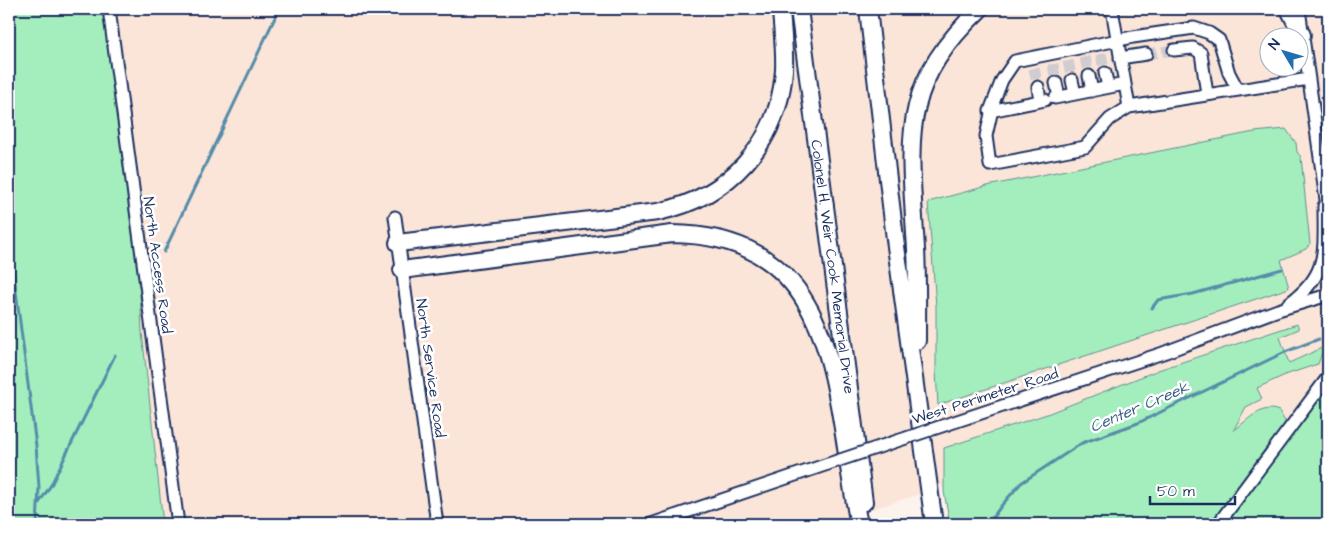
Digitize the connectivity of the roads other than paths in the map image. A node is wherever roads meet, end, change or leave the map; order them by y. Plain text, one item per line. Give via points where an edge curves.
1 (109, 9) edge
2 (780, 9) edge
3 (799, 9) edge
4 (868, 9) edge
5 (980, 9) edge
6 (1112, 9) edge
7 (1289, 9) edge
8 (1299, 9) edge
9 (1298, 28) edge
10 (1301, 28) edge
11 (1116, 41) junction
12 (1174, 50) tunnel mouth
13 (1146, 54) tunnel mouth
14 (1120, 58) junction
15 (1105, 73) tunnel mouth
16 (1089, 76) tunnel mouth
17 (1309, 78) joint
18 (1072, 80) tunnel mouth
19 (1056, 83) tunnel mouth
20 (1125, 84) junction
21 (1038, 87) tunnel mouth
22 (1108, 87) junction
23 (1238, 90) junction
24 (1092, 91) junction
25 (1075, 94) junction
26 (1207, 94) junction
27 (996, 98) dead end
28 (1050, 99) junction
29 (1129, 107) junction
30 (990, 112) junction
31 (1324, 184) junction
32 (1328, 214) edge
33 (395, 217) dead end
34 (398, 243) junction
35 (402, 270) junction
36 (1328, 295) edge
37 (1278, 310) junction
38 (1328, 377) edge
39 (917, 398) junction
40 (431, 476) junction
41 (178, 524) edge
42 (429, 524) edge
43 (436, 524) edge
44 (651, 524) edge
45 (859, 524) edge
46 (866, 524) edge
47 (934, 524) edge
48 (1218, 524) edge

1 - 41 street, North Access Road
2 - 34 highway via 784,68 773,119 758,150 748,162 706,195 683,206 658,212
3 - 46 highway, Colonel H. Weir Cook Memorial Drive
4 - 39 highway
5 - 39 highway via 950,40 932,66 920,96 912,131 918,291
6 - 11 street
7 - 9 highway
8 - 10 street
11 - 14 street
11 - 23 street via 1194,28 1209,33 1221,44 1229,73
11 - 30 street via 1100,49 1033,63 1015,61 1008,69
12 - 26 street via 1193,48 1201,53
13 - 14 street
14 - 20 street
15 - 22 street
16 - 24 street
17 - 23 street
17 - 31 street
18 - 25 street
19 - 28 street
20 - 22 street
20 - 29 street
21 - 28 street
22 - 24 street
23 - 26 street
24 - 25 street
25 - 28 street
26 - 29 street
27 - 30 street
28 - 30 street
29 - 30 street via 1110,120 1085,147 990,165 986,136
31 - 32 street
31 - 37 street via 1324,254 1320,272 1304,292
33 - 34 street, North Service Road
34 - 35 street, North Service Road
35 - 40 street, North Service Road
35 - 45 highway via 672,234 721,239 766,259 795,285 810,305 823,334
36 - 37 street, West Perimeter Road
37 - 44 street, West Perimeter Road, bridge via 1163,353
38 - 48 street
39 - 47 highway
40 - 42 street
40 - 43 street, North Service Road

